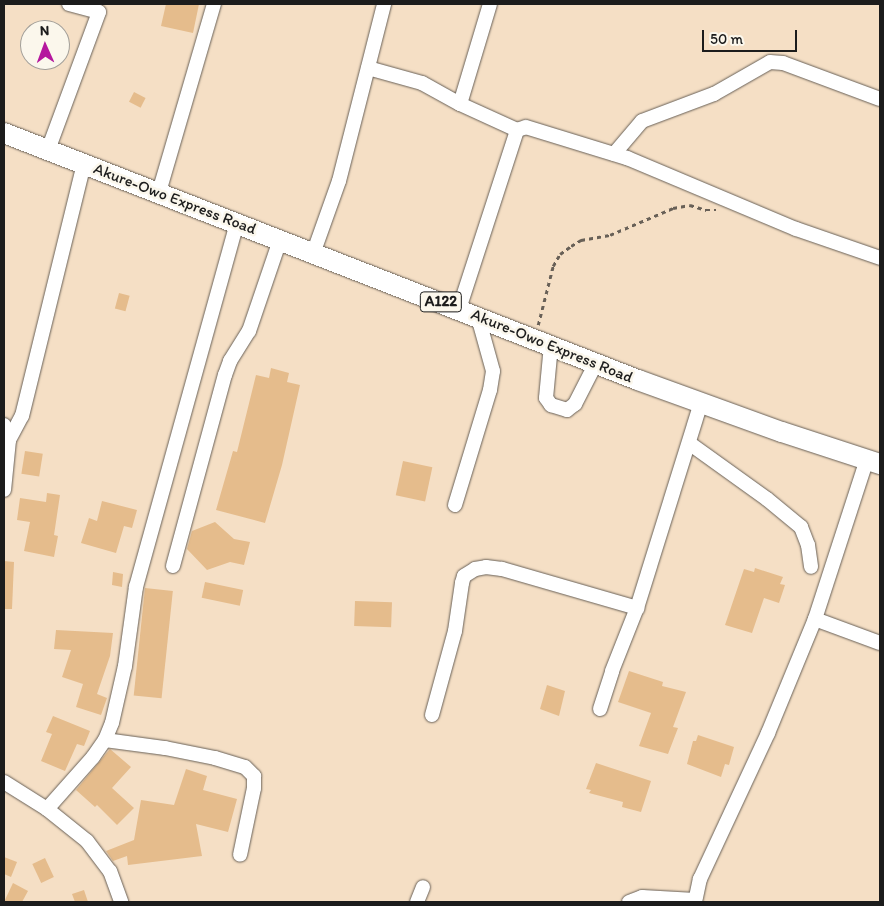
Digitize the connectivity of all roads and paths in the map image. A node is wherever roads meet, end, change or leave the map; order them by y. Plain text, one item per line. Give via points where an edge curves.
1 (69, 4) edge
2 (214, 4) edge
3 (384, 4) edge
4 (490, 4) edge
5 (100, 8) edge
6 (368, 68) junction
7 (880, 99) edge
8 (460, 104) junction
9 (516, 130) junction
10 (4, 133) edge
11 (48, 150) junction
12 (614, 154) junction
13 (84, 164) junction
14 (159, 192) junction
15 (729, 199) junction
16 (237, 223) junction
17 (280, 240) junction
18 (313, 254) junction
19 (880, 258) edge
20 (459, 309) junction
21 (478, 316) junction
22 (543, 341) junction
23 (596, 363) junction
24 (701, 402) junction
25 (4, 425) edge
26 (10, 440) junction
27 (689, 443) junction
28 (874, 462) edge
29 (4, 490) edge
30 (455, 505) dead end
31 (172, 566) dead end
32 (811, 568) dead end
33 (637, 608) junction
34 (815, 619) junction
35 (880, 643) edge
36 (600, 709) dead end
37 (432, 715) dead end
38 (105, 740) junction
39 (4, 782) edge
40 (47, 808) junction
41 (240, 855) dead end
42 (423, 887) dead end
43 (695, 901) edge
44 (121, 902) edge
45 (417, 902) edge
46 (629, 902) edge

1 - 5 street
2 - 14 street
3 - 6 street
4 - 8 street
5 - 11 street
6 - 8 street via 422,83
6 - 18 street via 340,181
7 - 12 street via 783,63 770,62 714,94 642,121
8 - 9 street
9 - 12 street via 526,127
9 - 20 street
10 - 11 highway, Akure-Owo Express Road / A122
11 - 13 highway, Akure-Owo Express Road / A122
12 - 15 street
13 - 14 highway, Akure-Owo Express Road / A122
13 - 26 street via 22,416
14 - 16 highway, Akure-Owo Express Road / A122
15 - 19 street via 796,228
15 - 22 path via 712,211 690,205 673,208 618,233 581,240 560,254 553,266
16 - 17 highway, Akure-Owo Express Road / A122
16 - 38 street via 136,587 125,666
17 - 18 highway, Akure-Owo Express Road / A122
17 - 31 street via 249,331 225,375
18 - 20 highway, Akure-Owo Express Road / A122
20 - 21 highway, Akure-Owo Express Road / A122
21 - 22 highway, Akure-Owo Express Road / A122
21 - 30 street via 493,371
22 - 23 highway, Akure-Owo Express Road / A122
22 - 23 street via 546,398 551,405 567,410 575,404
23 - 24 highway, Akure-Owo Express Road / A122
24 - 27 street
24 - 28 highway, Akure-Owo Express Road / A122
25 - 26 street
26 - 29 street
27 - 32 street via 801,527 808,545
27 - 33 street
28 - 34 street
33 - 36 street
33 - 37 street via 502,569 475,569 464,576 454,631
34 - 35 street
34 - 43 street via 768,734 700,879
38 - 40 street
38 - 41 street via 165,748 245,768 254,776 254,788
39 - 40 street
40 - 44 street via 87,841 110,871
42 - 45 street
43 - 46 street via 642,897

